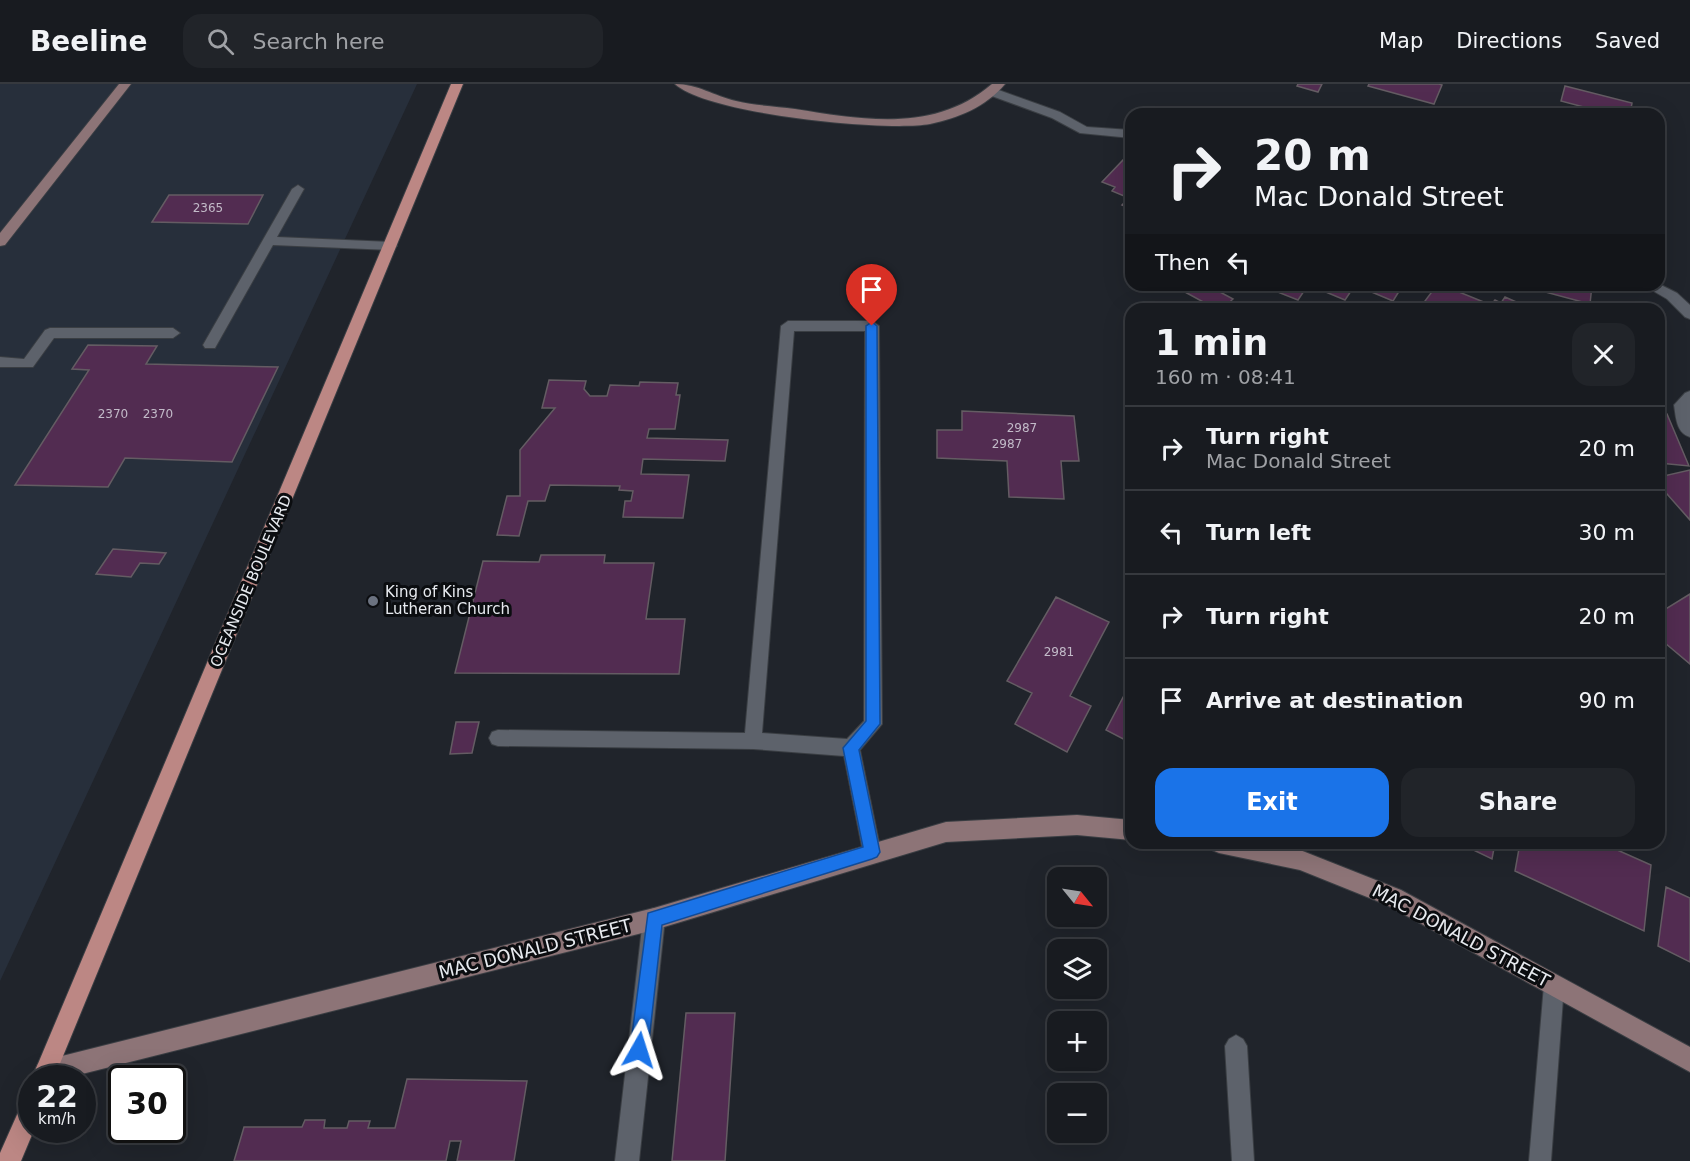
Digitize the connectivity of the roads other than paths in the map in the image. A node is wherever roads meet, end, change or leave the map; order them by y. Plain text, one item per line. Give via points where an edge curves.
1 (125, 84) edge
2 (457, 84) edge
3 (681, 84) edge
4 (996, 88) edge
5 (1125, 133) edge
6 (298, 189) dead end
7 (268, 241) junction
8 (0, 242) edge
9 (391, 246) junction
10 (1662, 291) edge
11 (1690, 314) edge
12 (173, 333) dead end
13 (210, 345) dead end
14 (0, 362) edge
15 (1690, 397) edge
16 (1690, 431) edge
17 (498, 738) dead end
18 (753, 741) junction
19 (851, 748) junction
20 (1125, 829) edge
21 (1248, 849) edge
22 (872, 852) junction
23 (654, 919) junction
24 (1554, 985) junction
25 (1236, 1046) dead end
26 (1690, 1060) edge
27 (48, 1065) edge
28 (83, 1065) edge
29 (18, 1140) edge
30 (9, 1161) edge
31 (627, 1161) edge
32 (1243, 1161) edge
33 (1540, 1161) edge

1 - 8 street
2 - 9 main road, OCEANSIDE BOULEVARD
3 - 4 street via 730,103 870,124 909,123 957,113
4 - 5 street via 1084,130
6 - 7 lane
7 - 9 lane
7 - 13 lane
9 - 27 main road, OCEANSIDE BOULEVARD
10 - 11 street
12 - 14 lane via 50,333 28,364
15 - 16 street via 1682,405
17 - 18 lane
18 - 19 lane
18 - 19 lane via 788,326 872,326 873,724
19 - 22 lane
20 - 22 street, MAC DONALD STREET via 1077,825 946,832
21 - 24 street, MAC DONALD STREET via 1300,860 1394,897
22 - 23 street, MAC DONALD STREET
23 - 28 street, MAC DONALD STREET
23 - 31 street
24 - 26 street, MAC DONALD STREET
24 - 33 lane
25 - 32 lane
29 - 30 main road

